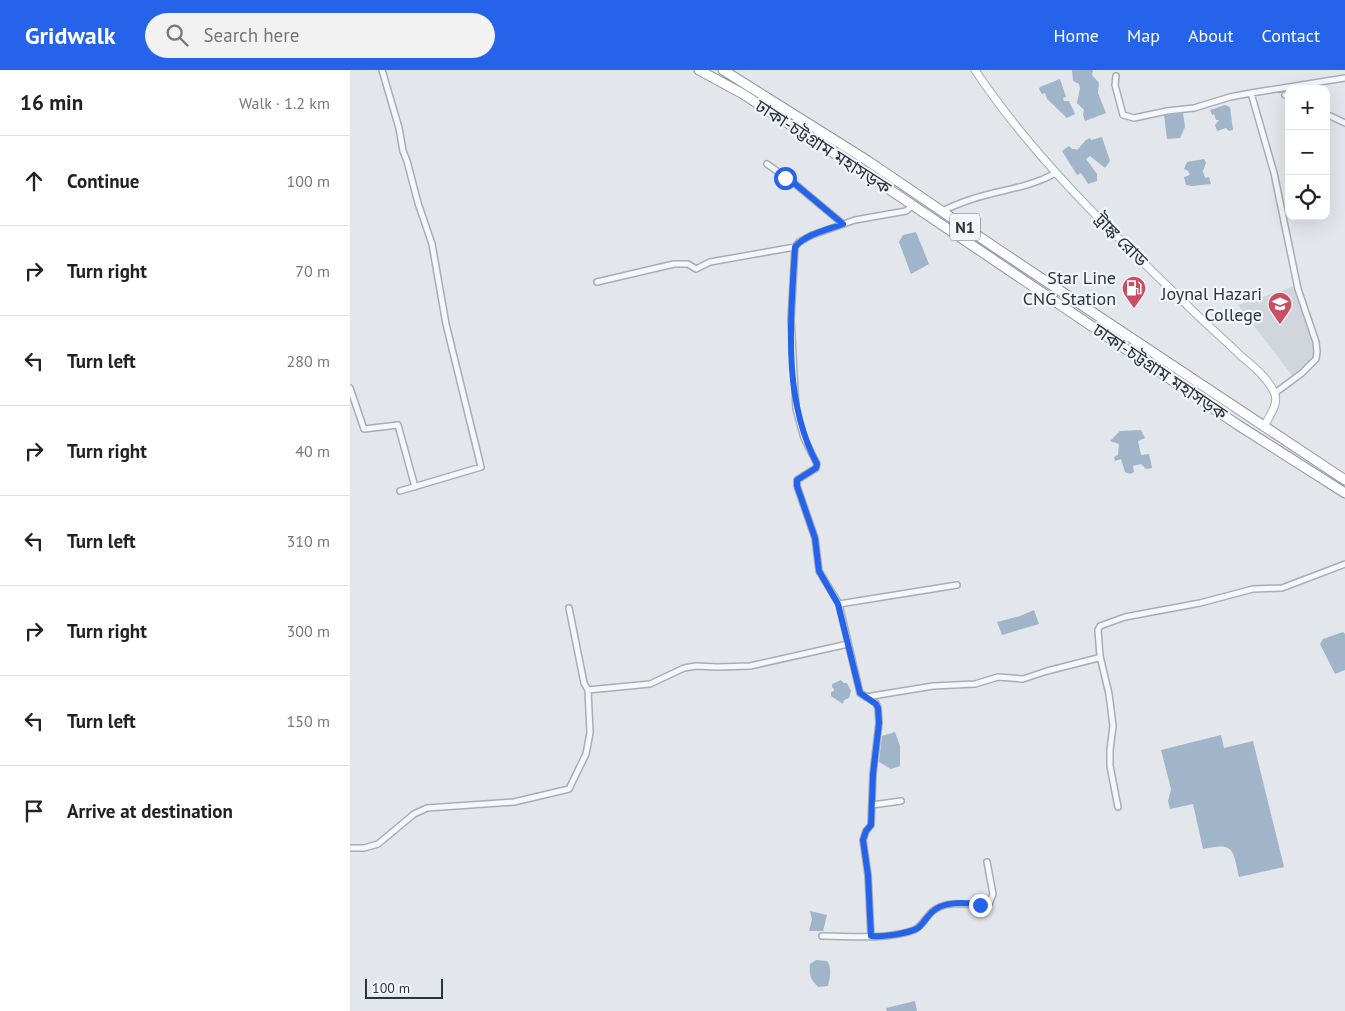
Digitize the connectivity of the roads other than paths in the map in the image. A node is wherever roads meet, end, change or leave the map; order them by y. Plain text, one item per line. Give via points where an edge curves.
1 (382, 70) edge
2 (699, 70) edge
3 (723, 70) edge
4 (975, 70) edge
5 (1116, 76) dead end
6 (1345, 78) edge
7 (1251, 93) junction
8 (1330, 116) edge
9 (1345, 124) edge
10 (766, 164) dead end
11 (1056, 173) junction
12 (912, 206) junction
13 (942, 212) junction
14 (843, 224) junction
15 (795, 247) junction
16 (597, 282) dead end
17 (1187, 375) junction
18 (1181, 386) junction
19 (1205, 387) junction
20 (350, 388) edge
21 (1276, 393) junction
22 (1197, 397) junction
23 (1264, 426) junction
24 (1292, 445) junction
25 (1284, 456) junction
26 (1345, 480) edge
27 (415, 487) junction
28 (400, 492) dead end
29 (1345, 493) edge
30 (1345, 564) edge
31 (957, 585) dead end
32 (838, 604) junction
33 (569, 608) dead end
34 (848, 644) junction
35 (1100, 656) junction
36 (588, 690) junction
37 (866, 698) junction
38 (901, 801) dead end
39 (872, 805) junction
40 (1118, 808) dead end
41 (350, 848) edge
42 (987, 862) dead end
43 (822, 936) dead end
44 (871, 936) junction

1 - 27 street via 432,244 446,324 481,467
2 - 12 highway, ঢাকা-চট্টগ্রাম মহাসড়ক / N1 via 766,109
3 - 13 highway, ঢাকা-চট্টগ্রাম মহাসড়ক / N1 via 868,161
4 - 11 main road, ট্রাঙ্ক রোড via 1025,139
5 - 7 street via 1115,85 1123,115 1134,118 1194,108
6 - 7 street
7 - 21 street via 1274,173 1298,289 1317,352 1316,359 1307,368
8 - 9 street
10 - 14 street
11 - 13 street via 1040,182 987,194
11 - 21 main road, ট্রাঙ্ক রোড via 1193,311 1256,369
12 - 14 street
12 - 18 highway, ঢাকা-চট্টগ্রাম মহাসড়ক / N1
13 - 17 highway, ঢাকা-চট্টগ্রাম মহাসড়ক / N1
14 - 15 street via 812,235
15 - 16 street via 710,262 696,270 688,264 674,264
15 - 32 street via 791,320 796,409 804,438 817,464 797,480 797,486 815,538 819,571
17 - 18 highway via 1189,383
17 - 19 highway, ঢাকা-চট্টগ্রাম মহাসড়ক / N1
18 - 22 highway, ঢাকা-চট্টগ্রাম মহাসড়ক / N1
19 - 22 highway via 1196,388
19 - 23 highway, ঢাকা-চট্টগ্রাম মহাসড়ক / N1
20 - 27 street via 364,429 398,425
21 - 23 main road via 1277,399
22 - 25 highway, ঢাকা-চট্টগ্রাম মহাসড়ক / N1
23 - 24 highway, ঢাকা-চট্টগ্রাম মহাসড়ক / N1
24 - 25 highway
24 - 26 highway, ঢাকা-চট্টগ্রাম মহাসড়ক / N1
25 - 29 highway, ঢাকা-চট্টগ্রাম মহাসড়ক / N1
27 - 28 street
30 - 35 street via 1282,588 1253,589 1125,617 1100,626
31 - 32 street
32 - 34 street
33 - 36 street
34 - 36 street via 750,666 684,668 650,684
34 - 37 street via 860,693
35 - 37 street via 1023,679 998,678
35 - 40 street via 1113,726 1110,766
36 - 41 street via 590,734 586,754 569,790 514,802 427,808 414,814 378,844
37 - 39 street via 876,704 879,716
38 - 39 street
39 - 44 street via 871,825 863,840
42 - 44 street via 992,894 989,904 941,906 914,930 882,937
43 - 44 street

